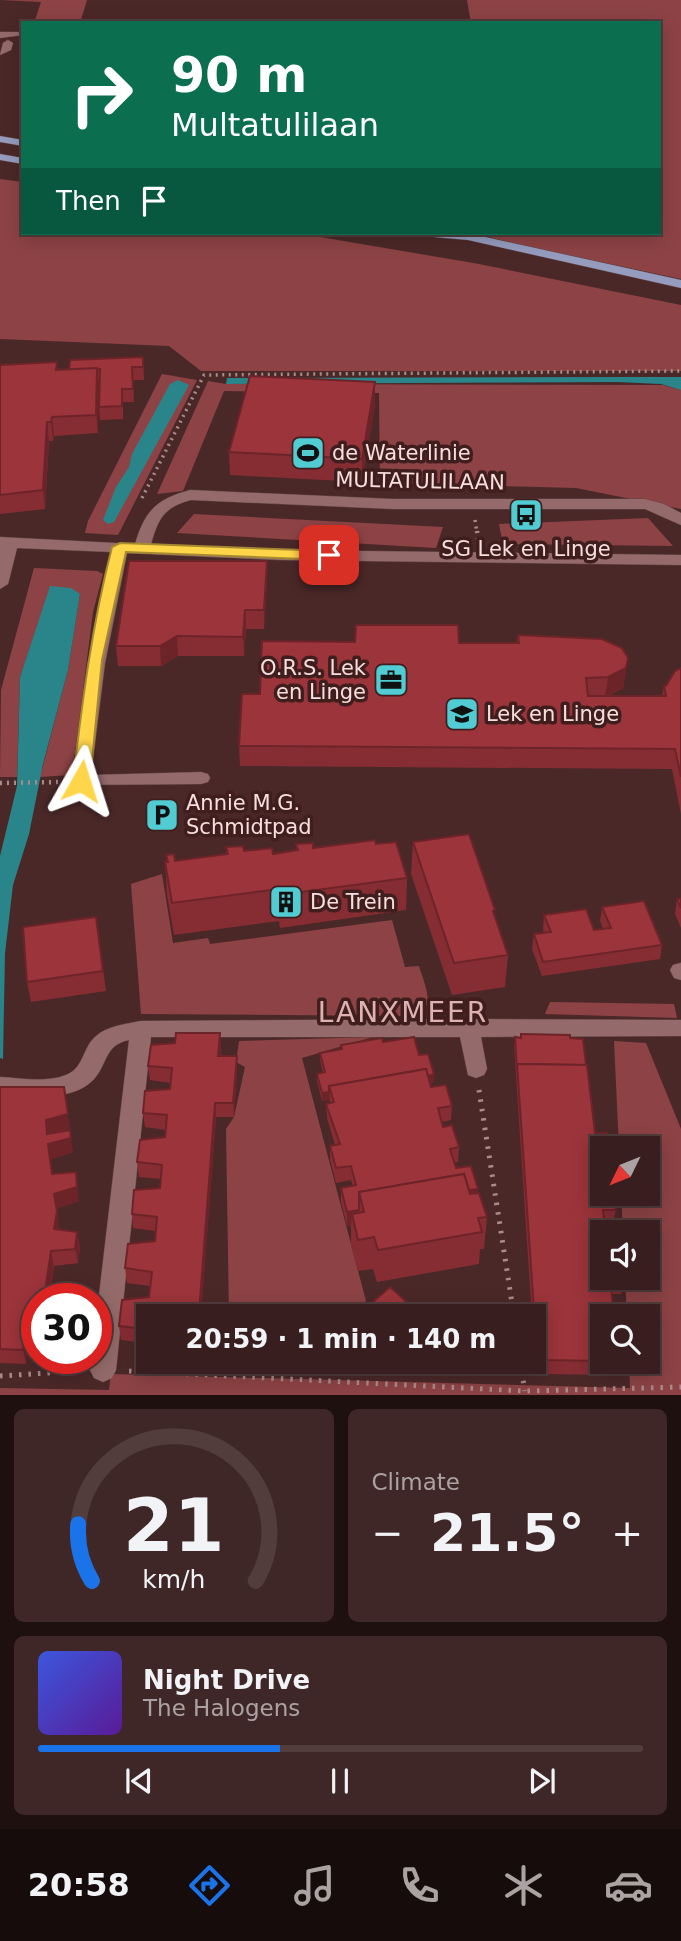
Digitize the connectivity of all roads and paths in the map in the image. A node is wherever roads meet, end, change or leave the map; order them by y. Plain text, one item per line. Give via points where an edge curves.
1 (18, 35) dead end
2 (4, 39) edge
3 (0, 52) edge
4 (0, 139) edge
5 (21, 143) edge
6 (0, 158) edge
7 (21, 161) edge
8 (445, 235) edge
9 (460, 235) edge
10 (491, 243) junction
11 (681, 284) edge
12 (681, 371) edge
13 (473, 504) junction
14 (138, 506) dead end
15 (681, 520) edge
16 (5, 542) edge
17 (120, 547) junction
18 (142, 548) junction
19 (480, 557) junction
20 (681, 560) edge
21 (0, 584) edge
22 (201, 778) dead end
23 (73, 781) junction
24 (0, 783) edge
25 (469, 1027) junction
26 (681, 1028) edge
27 (141, 1029) junction
28 (476, 1069) joint
29 (0, 1086) edge
30 (112, 1289) edge
31 (511, 1304) edge
32 (112, 1370) edge
33 (34, 1374) edge
34 (522, 1374) edge
35 (0, 1376) edge
36 (681, 1387) edge
37 (525, 1391) junction

1 - 2 street
2 - 3 street via 6,50
4 - 5 main road
6 - 7 main road
8 - 10 main road
9 - 10 main road
10 - 11 main road
12 - 14 path via 204,375
13 - 15 street, MULTATULILAAN via 645,504
13 - 18 street, MULTATULILAAN via 190,495 169,501 159,510
13 - 19 path
16 - 17 street
16 - 21 street
17 - 18 street
17 - 23 street via 105,603
18 - 19 street
19 - 20 street
22 - 23 street
23 - 24 path
25 - 26 street
25 - 27 street
25 - 28 street
27 - 29 street via 119,1032 98,1044 86,1072 67,1084
27 - 30 street
28 - 31 path
32 - 37 path
33 - 35 path
34 - 37 path
36 - 37 path

